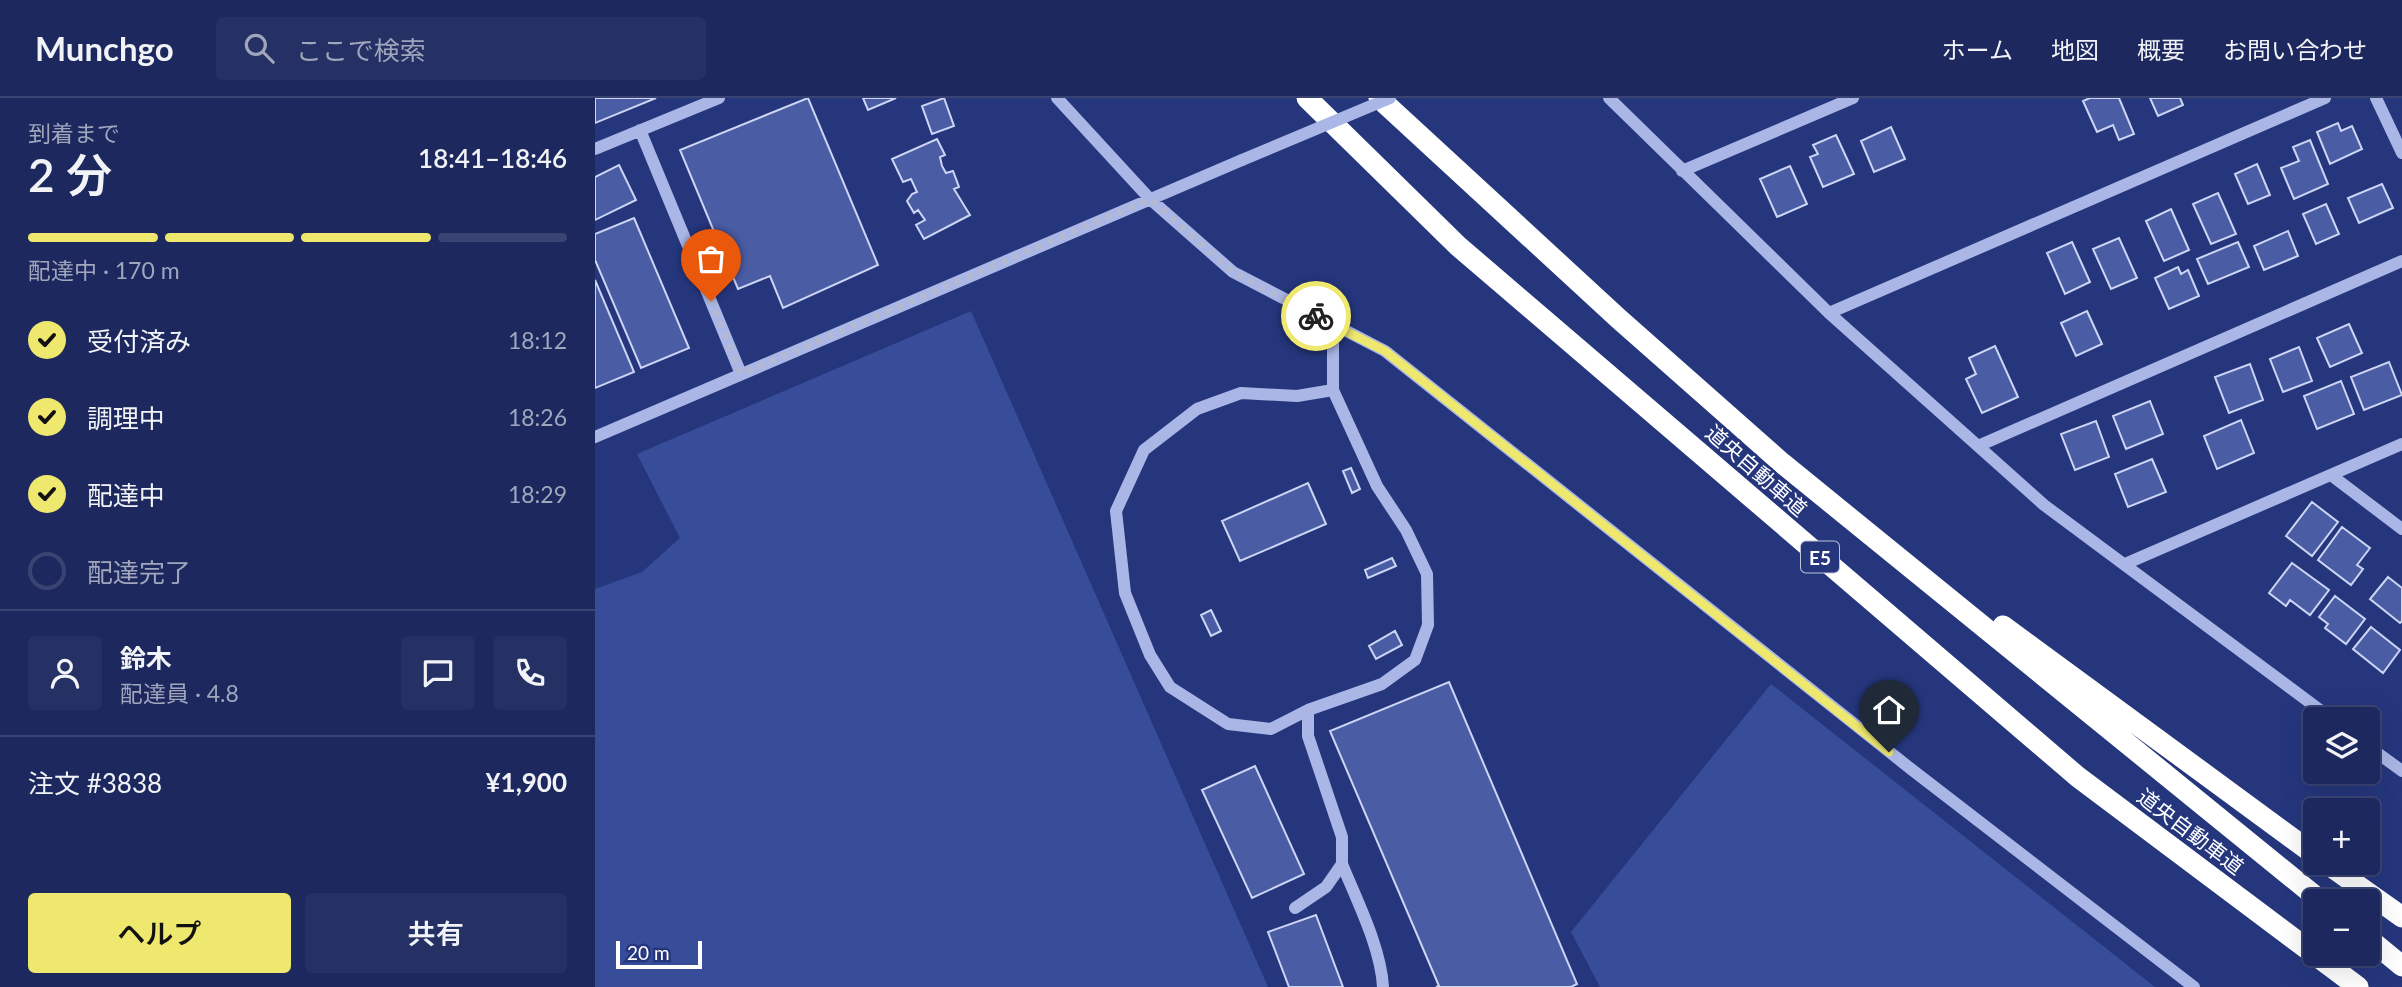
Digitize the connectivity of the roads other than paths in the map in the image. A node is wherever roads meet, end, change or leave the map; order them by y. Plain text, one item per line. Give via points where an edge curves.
1 (719, 98) edge
2 (1057, 98) edge
3 (1307, 98) edge
4 (1379, 98) edge
5 (1389, 98) edge
6 (1609, 98) edge
7 (1853, 98) edge
8 (2325, 98) edge
9 (2377, 98) edge
10 (640, 130) junction
11 (595, 149) edge
12 (2402, 153) edge
13 (1682, 172) junction
14 (1150, 199) junction
15 (2402, 261) edge
16 (1829, 313) junction
17 (1333, 325) junction
18 (741, 374) junction
19 (1333, 390) junction
20 (595, 437) edge
21 (2402, 444) edge
22 (1978, 446) junction
23 (1782, 463) junction
24 (2331, 475) junction
25 (2402, 529) edge
26 (2125, 564) junction
27 (2316, 707) edge
28 (1308, 710) junction
29 (2380, 755) edge
30 (2402, 771) edge
31 (2303, 846) edge
32 (1342, 864) junction
33 (2343, 875) edge
34 (2306, 889) edge
35 (1295, 908) dead end
36 (2402, 917) edge
37 (2380, 949) edge
38 (2402, 966) edge
39 (1383, 987) edge
40 (2195, 987) edge
41 (2358, 987) edge

1 - 10 street
2 - 14 street
3 - 41 highway, 道央自動車道 / E5 via 1458,246 2078,777
4 - 23 highway, 道央自動車道 / E5
5 - 14 street, bridge
6 - 13 street
7 - 13 street
8 - 16 street
9 - 12 street
10 - 11 street
10 - 18 street
13 - 16 street
14 - 17 street via 1233,272
14 - 18 street
15 - 22 street
16 - 22 street
17 - 19 street
17 - 40 street via 1385,351 1911,769
18 - 20 street
19 - 28 street via 1377,486 1427,574 1428,625 1416,660 1382,684
19 - 28 street via 1297,396 1241,393 1197,409 1144,450 1116,511 1125,593 1150,655 1170,687 1228,724 1271,729
21 - 24 street
22 - 26 street via 2045,505
23 - 31 highway
23 - 34 highway, 道央自動車道 / E5
24 - 25 street
24 - 26 street
26 - 27 street
28 - 32 street via 1308,736 1342,837
29 - 30 street
32 - 35 street via 1326,887
32 - 39 street via 1374,946
33 - 36 highway
37 - 38 highway

